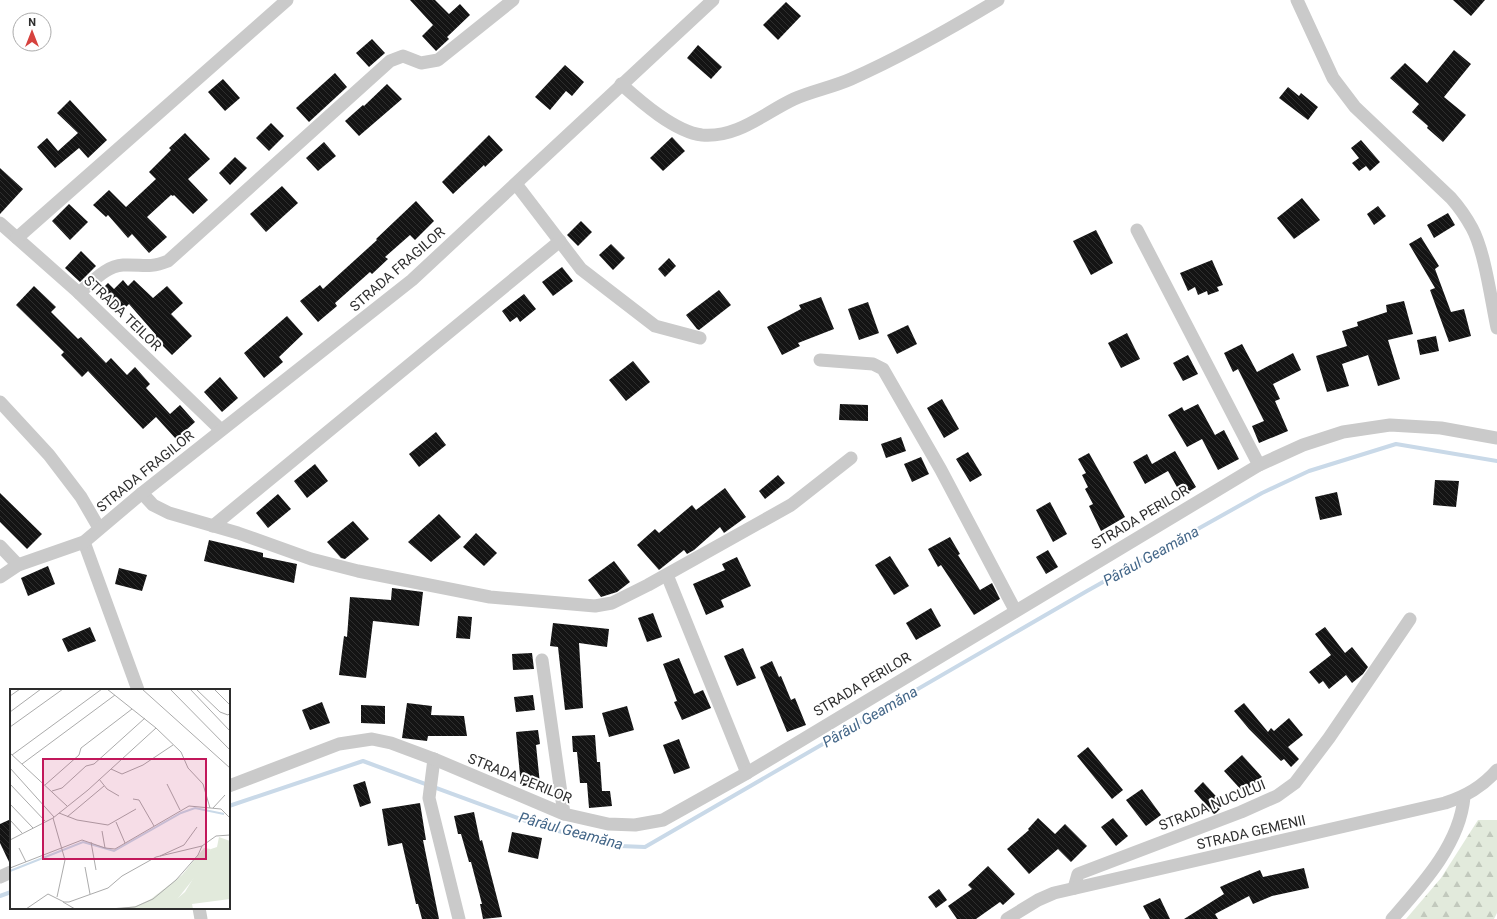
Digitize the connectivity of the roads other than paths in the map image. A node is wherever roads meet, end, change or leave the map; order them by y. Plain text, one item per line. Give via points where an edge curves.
1 (286, 0) edge
2 (513, 0) edge
3 (713, 0) edge
4 (998, 0) edge
5 (1297, 0) edge
6 (621, 84) junction
7 (516, 184) junction
8 (0, 222) edge
9 (1136, 230) dead end
10 (17, 238) junction
11 (560, 241) junction
12 (80, 293) junction
13 (1497, 328) edge
14 (700, 338) dead end
15 (820, 360) dead end
16 (0, 402) edge
17 (221, 430) junction
18 (1497, 438) edge
19 (851, 458) dead end
20 (1259, 465) junction
21 (142, 493) junction
22 (213, 526) junction
23 (100, 528) junction
24 (84, 542) junction
25 (0, 546) edge
26 (18, 565) junction
27 (666, 575) junction
28 (0, 576) edge
29 (1016, 610) junction
30 (1410, 619) dead end
31 (542, 660) dead end
32 (138, 689) edge
33 (434, 759) junction
34 (1497, 770) edge
35 (747, 773) junction
36 (230, 786) edge
37 (1464, 797) junction
38 (564, 814) junction
39 (10, 872) edge
40 (0, 877) edge
41 (1074, 888) junction
42 (199, 909) edge
43 (201, 919) edge
44 (459, 919) edge
45 (1007, 919) edge
46 (1392, 919) edge

1 - 10 street
2 - 12 street via 438,60 421,63 403,56 390,61 168,261 156,266 122,265 111,268
3 - 6 street, STRADA FRAGILOR
4 - 6 street via 914,50 850,79 794,99 750,124 721,135 701,135 682,129
5 - 13 street via 1333,78 1355,107 1462,211 1473,230 1483,261
6 - 7 street, STRADA FRAGILOR
7 - 11 street
7 - 17 street, STRADA FRAGILOR via 412,280
8 - 10 street, STRADA TEILOR
9 - 20 street
10 - 12 street, STRADA TEILOR
11 - 14 street via 581,269 656,326
11 - 22 street
12 - 17 street, STRADA TEILOR
15 - 29 street via 873,364 883,369
16 - 23 street via 49,455 81,497
17 - 21 street, STRADA FRAGILOR
18 - 20 street, STRADA PERILOR via 1441,428 1390,425 1343,432 1303,445
19 - 27 street via 791,505
20 - 29 street, STRADA PERILOR
21 - 22 street via 153,504 169,513
21 - 23 street, STRADA FRAGILOR
22 - 27 street via 310,559 358,571 509,600 603,605 612,603
23 - 24 street, STRADA FRAGILOR
24 - 26 street
24 - 32 street
25 - 26 street
26 - 28 street
27 - 35 street
29 - 35 street, STRADA PERILOR
30 - 41 street, STRADA NUCULUI via 1329,738 1295,783 1277,796 1241,812 1078,874
31 - 38 street
33 - 36 street, STRADA PERILOR via 391,743 353,741
33 - 38 street, STRADA PERILOR
33 - 44 street via 429,798
34 - 37 street, STRADA GEMENII via 1482,786
35 - 38 street, STRADA PERILOR via 663,820 636,825 608,824
37 - 41 street, STRADA GEMENII via 1258,848
37 - 46 street via 1460,823 1444,851 1422,884
39 - 40 street
41 - 45 street, STRADA GEMENII via 1038,900
42 - 43 street

